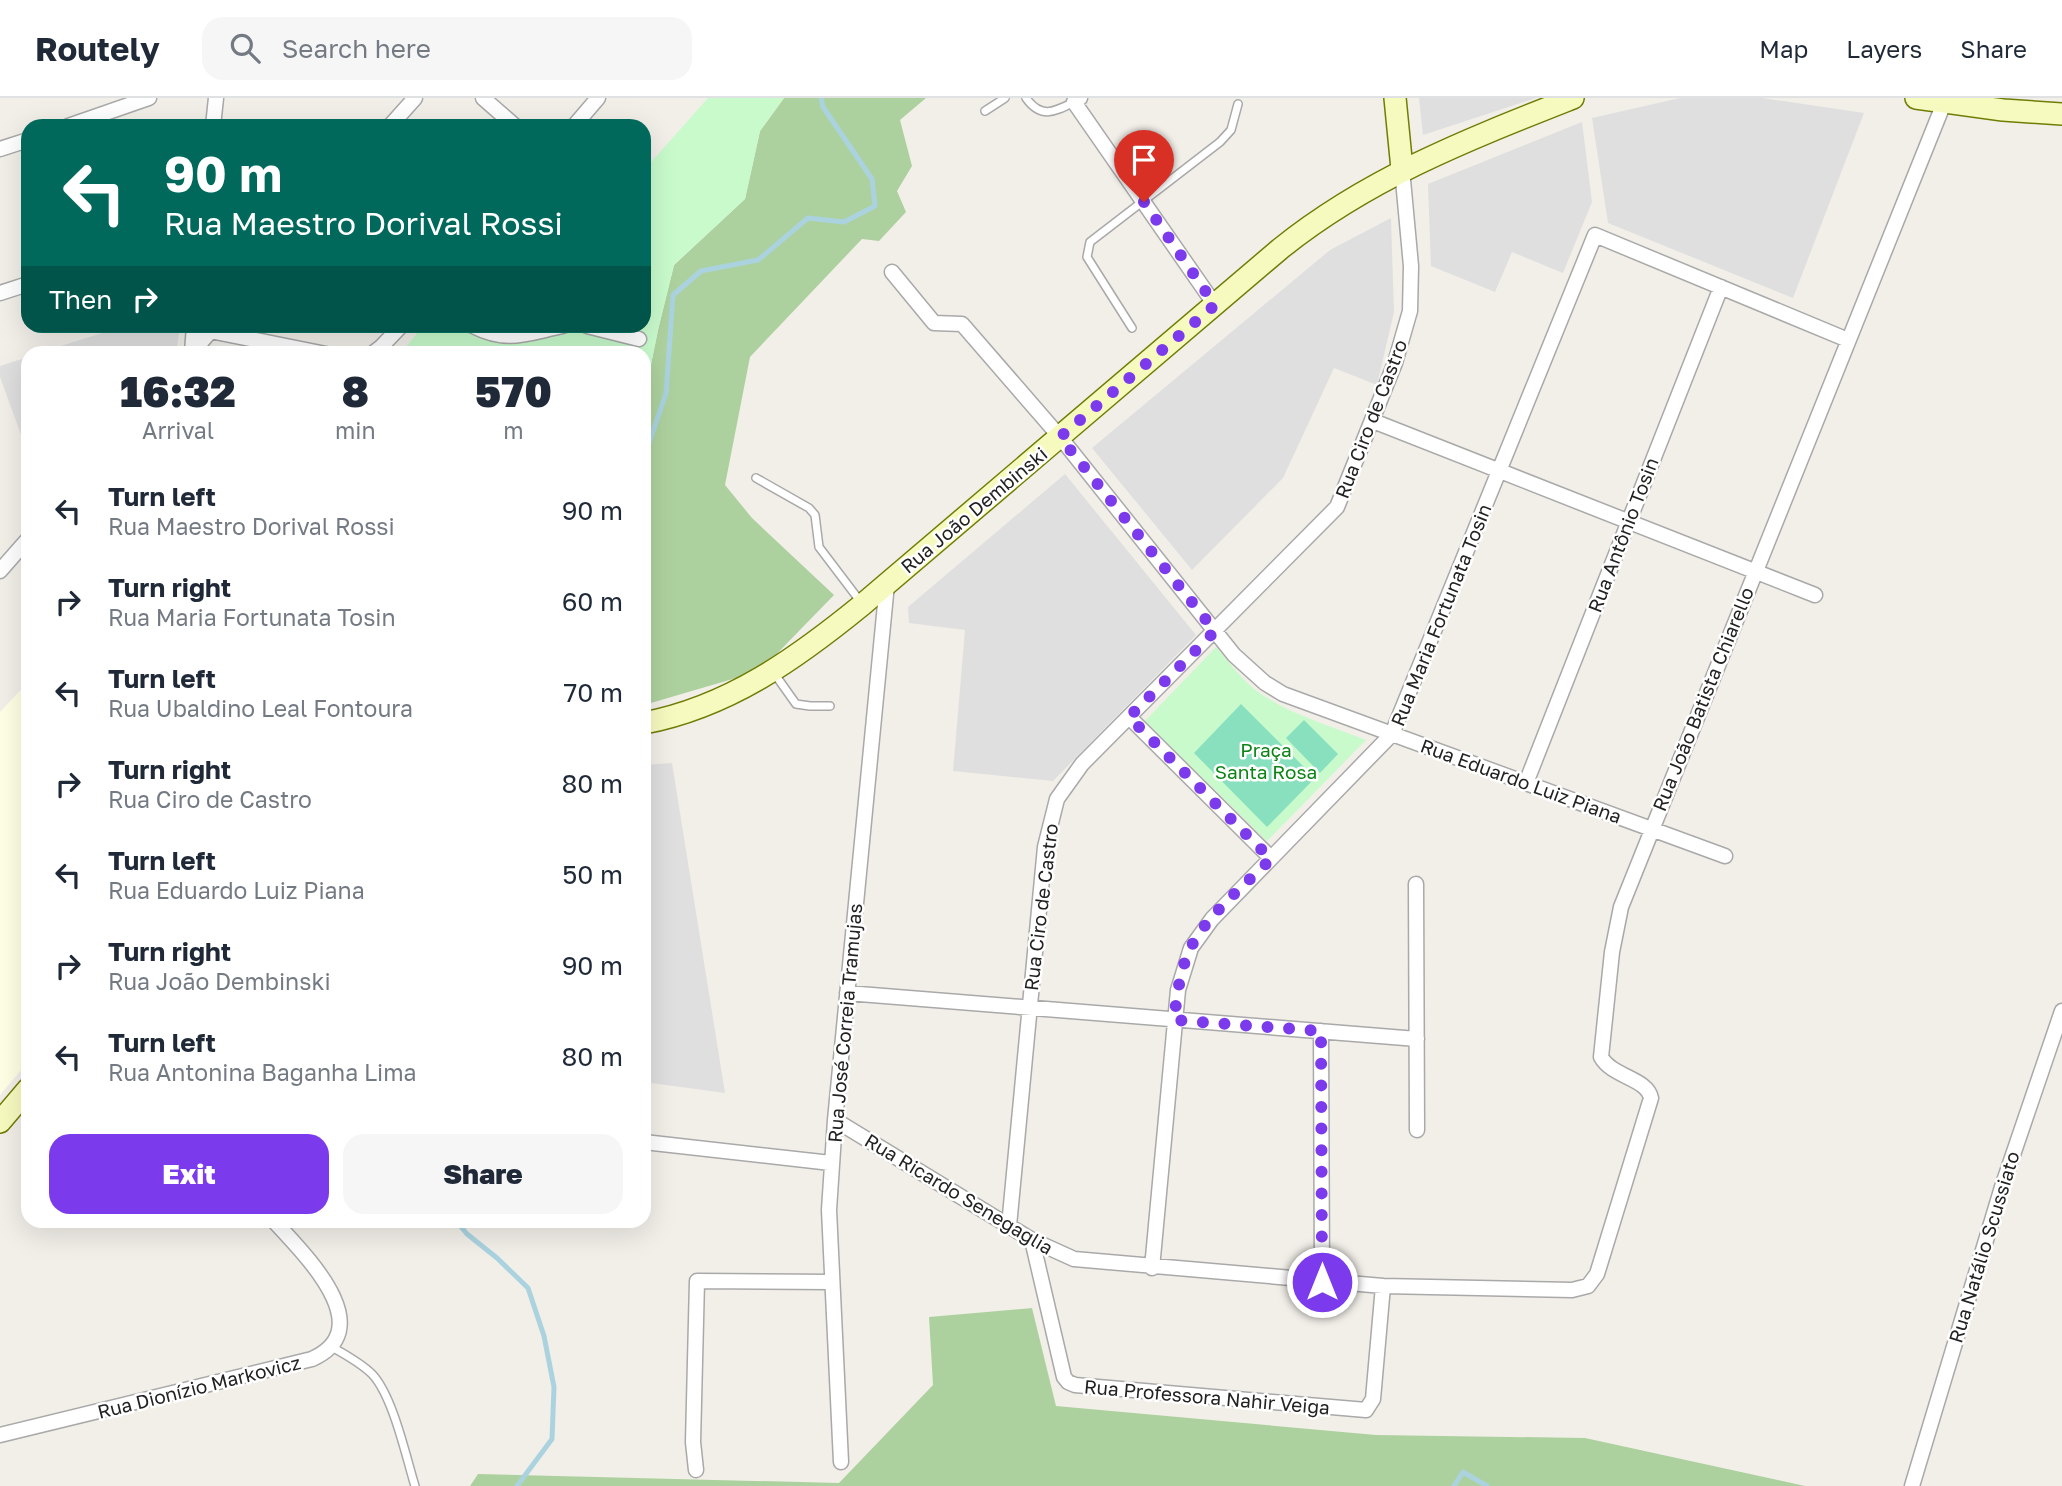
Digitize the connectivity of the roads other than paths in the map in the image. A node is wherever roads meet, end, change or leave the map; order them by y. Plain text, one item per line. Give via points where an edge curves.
1 (149, 98) edge
2 (216, 98) edge
3 (415, 98) edge
4 (483, 98) edge
5 (598, 98) edge
6 (1005, 98) edge
7 (1026, 98) edge
8 (1395, 98) edge
9 (1573, 98) edge
10 (1916, 98) edge
11 (1077, 100) edge
12 (1944, 103) junction
13 (1238, 104) dead end
14 (985, 111) dead end
15 (2062, 114) edge
16 (88, 119) edge
17 (214, 119) edge
18 (396, 119) edge
19 (507, 119) edge
20 (579, 119) edge
21 (21, 142) edge
22 (0, 149) edge
23 (1402, 169) junction
24 (1144, 202) junction
25 (892, 272) dead end
26 (21, 286) edge
27 (1721, 287) junction
28 (0, 293) edge
29 (1215, 305) junction
30 (1132, 328) dead end
31 (235, 333) edge
32 (395, 333) edge
33 (488, 333) edge
34 (527, 333) edge
35 (615, 333) edge
36 (639, 339) dead end
37 (1848, 340) junction
38 (291, 346) edge
39 (383, 346) edge
40 (1373, 421) junction
41 (1060, 437) junction
42 (1499, 471) junction
43 (756, 478) dead end
44 (1629, 521) junction
45 (21, 546) edge
46 (2, 564) edge
47 (1755, 571) junction
48 (887, 584) junction
49 (1815, 594) dead end
50 (862, 605) junction
51 (1215, 631) junction
52 (774, 672) junction
53 (830, 706) dead end
54 (1129, 717) junction
55 (651, 721) edge
56 (1392, 734) junction
57 (1526, 783) junction
58 (1651, 829) junction
59 (1725, 856) dead end
60 (1271, 859) junction
61 (1416, 884) dead end
62 (847, 993) junction
63 (1029, 1008) junction
64 (2062, 1011) edge
65 (1174, 1020) junction
66 (1321, 1031) junction
67 (1417, 1039) junction
68 (21, 1096) edge
69 (835, 1120) junction
70 (0, 1122) edge
71 (1417, 1130) dead end
72 (651, 1143) edge
73 (831, 1163) junction
74 (1009, 1226) junction
75 (280, 1228) edge
76 (1032, 1240) junction
77 (1152, 1268) junction
78 (831, 1282) junction
79 (1322, 1282) junction
80 (1383, 1286) junction
81 (1588, 1286) joint
82 (332, 1347) junction
83 (0, 1435) edge
84 (841, 1462) dead end
85 (696, 1470) dead end
86 (415, 1486) edge
87 (1912, 1486) edge

1 - 16 street
2 - 17 street
3 - 18 street
4 - 19 street
5 - 20 street
6 - 14 lane
7 - 11 lane via 1043,112
8 - 23 main road
9 - 23 main road, Rua João Dembinski
10 - 12 main road
11 - 24 street
12 - 15 main road
12 - 37 street, Rua João Batista Chiarello
13 - 24 lane via 1231,130 1220,142
21 - 22 street
23 - 29 main road, Rua João Dembinski via 1301,232
23 - 40 street, Rua Ciro de Castro via 1410,311
24 - 29 street
24 - 30 lane via 1090,242 1087,257
25 - 41 street, Rua Eduardo Luiz Piana via 934,323 962,324
26 - 28 street
27 - 37 street
27 - 42 street, Rua Maria Fortunata Tosin via 1595,235
27 - 44 street, Rua Antônio Tosin
29 - 41 main road, Rua João Dembinski
31 - 38 street
32 - 39 street
33 - 34 street via 507,337
35 - 36 street
37 - 47 street, Rua João Batista Chiarello
40 - 42 street
40 - 51 street, Rua Ciro de Castro via 1337,507
41 - 48 main road, Rua João Dembinski
41 - 51 street, Rua Eduardo Luiz Piana
42 - 44 street
42 - 56 street, Rua Maria Fortunata Tosin
43 - 50 lane via 815,515 819,547
44 - 47 street
44 - 57 street, Rua Antônio Tosin
45 - 46 street
47 - 49 street
47 - 58 street, Rua João Batista Chiarello
48 - 50 main road, Rua João Dembinski
48 - 62 street, Rua José Correia Tramujas
50 - 52 main road, Rua João Dembinski
51 - 54 street, Rua Ciro de Castro
51 - 56 street, Rua Eduardo Luiz Piana via 1248,669 1283,694
52 - 53 lane via 796,704
52 - 55 main road, Rua João Dembinski via 694,710
54 - 60 street
54 - 63 street, Rua Ciro de Castro via 1082,764 1057,799 1045,847
56 - 57 street, Rua Eduardo Luiz Piana
56 - 60 street, Rua Maria Fortunata Tosin
57 - 58 street, Rua Eduardo Luiz Piana
58 - 59 street, Rua Eduardo Luiz Piana
58 - 81 street, Rua João Batista Chiarello via 1615,929 1600,1049 1611,1070 1650,1091 1650,1104 1597,1274
60 - 65 street, Rua Maria Fortunata Tosin via 1212,919 1191,948
61 - 67 street
62 - 63 street
62 - 69 street, Rua José Correia Tramujas
63 - 65 street
63 - 74 street, Rua Ciro de Castro
64 - 87 street, Rua Natálio Scussiato via 1998,1200
65 - 66 street
65 - 77 street, Rua Maria Fortunata Tosin
66 - 67 street
66 - 79 street
67 - 71 street
68 - 70 main road
69 - 73 street, Rua José Correia Tramujas
69 - 74 street, Rua Ricardo Senegaglia
72 - 73 street
73 - 78 street, Rua José Correia Tramujas
74 - 76 street, Rua Ricardo Senegaglia
75 - 82 street via 324,1280 334,1299 339,1316
76 - 77 street, Rua Ricardo Senegaglia via 1074,1259
76 - 80 street, Rua Professora Nahir Veiga via 1064,1377 1075,1385 1366,1410 1373,1399
77 - 79 street, Rua Ricardo Senegaglia
78 - 84 street, Rua José Correia Tramujas
78 - 85 street via 697,1281
79 - 80 street, Rua Ricardo Senegaglia
80 - 81 street, Rua Ricardo Senegaglia via 1572,1290
82 - 83 street, Rua Dionízio Markovicz via 312,1359
82 - 86 lane via 375,1377 390,1405

